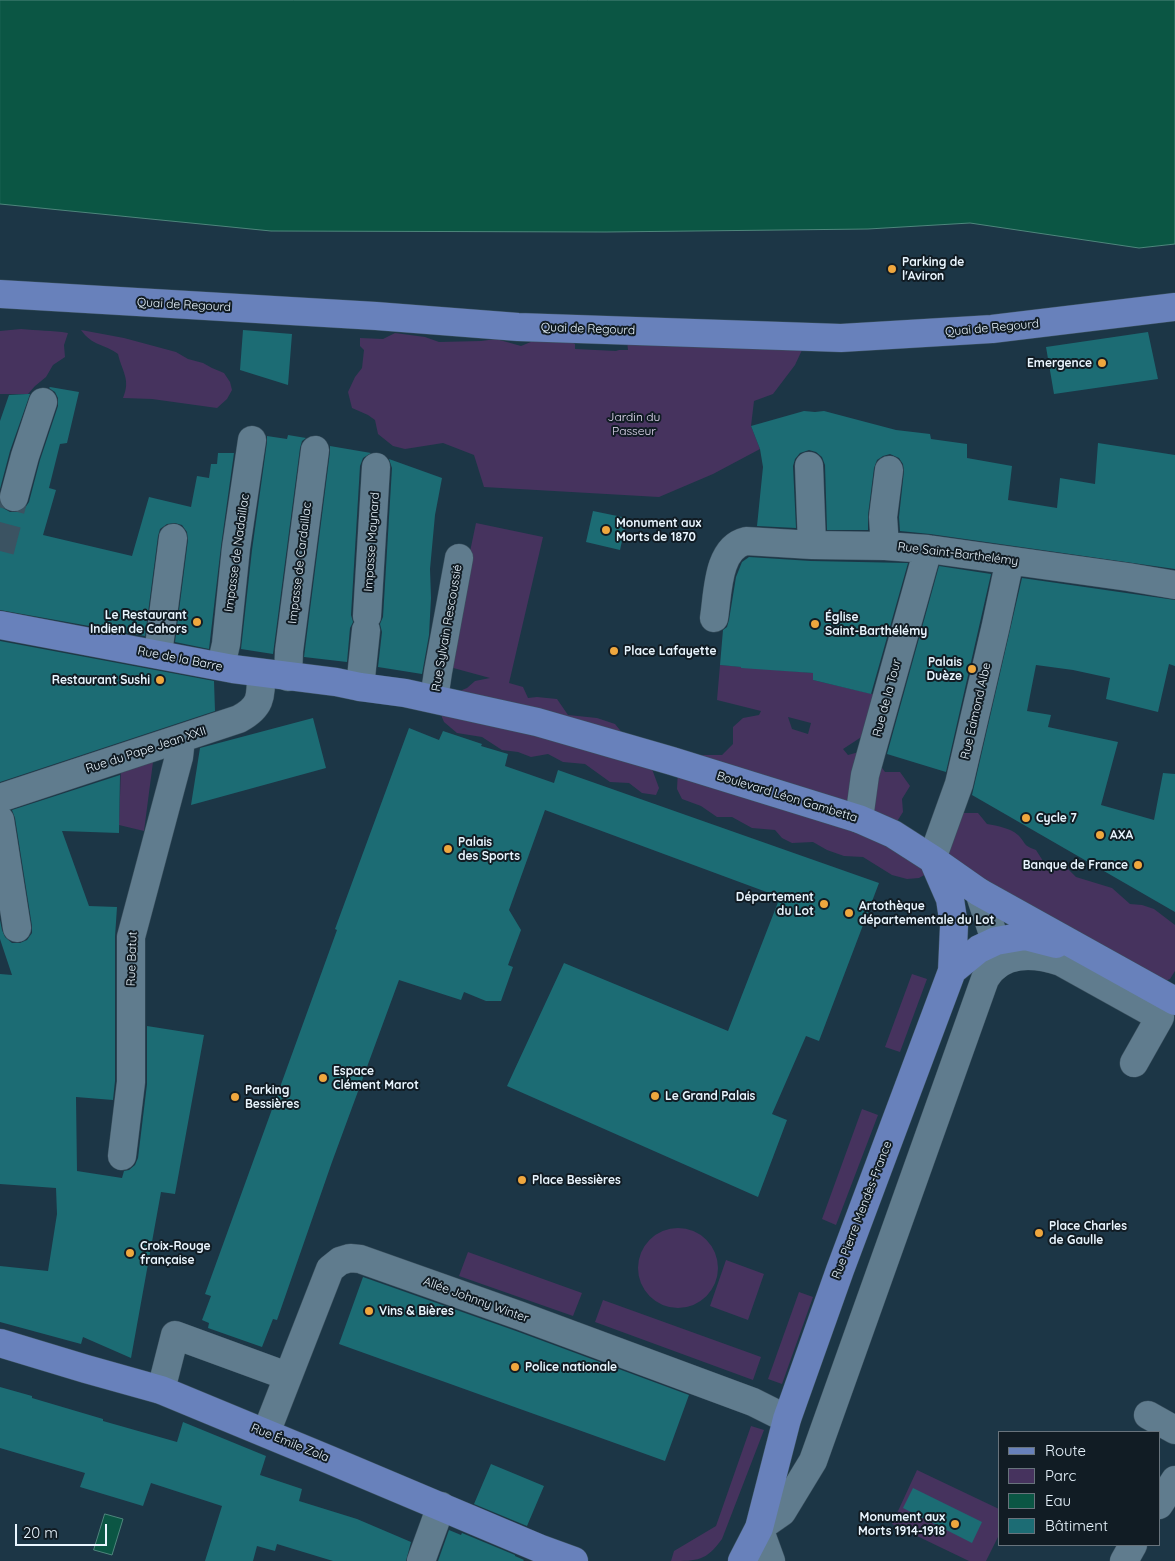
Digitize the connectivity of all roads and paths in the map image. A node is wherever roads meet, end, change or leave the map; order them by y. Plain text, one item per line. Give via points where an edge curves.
1 (0, 294) edge
2 (1175, 307) edge
3 (43, 402) dead end
4 (252, 440) dead end
5 (315, 450) dead end
6 (809, 466) dead end
7 (376, 467) dead end
8 (889, 470) dead end
9 (14, 498) tunnel mouth
10 (173, 538) dead end
11 (812, 544) junction
12 (885, 546) junction
13 (928, 549) junction
14 (459, 558) dead end
15 (1012, 560) junction
16 (1175, 585) edge
17 (714, 618) dead end
18 (0, 625) edge
19 (158, 654) junction
20 (221, 666) junction
21 (261, 673) junction
22 (288, 677) junction
23 (360, 687) junction
24 (434, 699) junction
25 (181, 739) junction
26 (0, 798) edge
27 (859, 819) junction
28 (0, 820) edge
29 (932, 859) junction
30 (979, 892) junction
31 (17, 928) dead end
32 (999, 951) junction
33 (1086, 951) junction
34 (952, 971) junction
35 (1173, 995) edge
36 (1134, 1063) dead end
37 (122, 1156) dead end
38 (0, 1343) edge
39 (287, 1376) junction
40 (161, 1390) junction
41 (1148, 1415) dead end
42 (787, 1419) junction
43 (1175, 1430) edge
44 (266, 1433) junction
45 (1175, 1480) edge
46 (1160, 1503) edge
47 (441, 1506) junction
48 (759, 1528) junction
49 (1132, 1546) edge
50 (422, 1561) edge
51 (574, 1561) edge
52 (742, 1561) edge
53 (771, 1561) edge
54 (1124, 1561) edge

1 - 2 main road, Quai de Regourd via 518,327 841,338 992,329
3 - 9 street
4 - 20 street, Impasse de Nadaillac
5 - 22 street, Impasse de Cardaillac
6 - 11 street
7 - 23 street, Impasse Maynard
8 - 12 street via 883,517
10 - 19 street
11 - 12 street, Rue Saint-Barthelémy
11 - 17 street, Rue Saint-Barthelémy via 739,543 722,566
12 - 13 street, Rue Saint-Barthelémy
13 - 15 street, Rue Saint-Barthelémy
13 - 27 street, Rue de la Tour via 866,775
14 - 24 street, Rue Sylvain Rescoussié
15 - 16 street, Rue Saint-Barthelémy
15 - 29 street, Rue Edmond Albe via 959,784
18 - 19 main road, Rue de la Barre
19 - 20 main road, Rue de la Barre
20 - 21 main road, Rue de la Barre
21 - 22 main road, Rue de la Barre
21 - 25 street, Rue du Pape Jean XXII via 257,706 249,714
22 - 23 main road, Rue de la Barre
23 - 24 main road, Boulevard Léon Gambetta
24 - 27 main road, Boulevard Léon Gambetta via 546,724
25 - 26 street, Rue du Pape Jean XXII
25 - 37 street, Rue Batut via 131,937 131,1082
27 - 29 main road, Boulevard Léon Gambetta via 893,834
28 - 31 street
29 - 30 main road, Boulevard Léon Gambetta
29 - 34 main road, Rue Pierre Mendès-France via 950,900 954,926
30 - 32 street
30 - 33 main road, Boulevard Léon Gambetta
32 - 33 main road via 1025,936
32 - 34 main road via 979,949
32 - 36 street via 1017,957 1061,962 1160,1017
32 - 48 street via 985,979 813,1461 782,1512
33 - 35 main road, Boulevard Léon Gambetta
34 - 42 main road, Rue Pierre Mendès-France
38 - 40 main road, Rue Émile Zola
39 - 40 street via 175,1335
39 - 42 street, Allée Johnny Winter via 330,1269 350,1258 391,1269 531,1320 736,1396
39 - 44 street, Allée Johnny Winter
40 - 44 main road, Rue Émile Zola
41 - 43 street
42 - 48 main road, Rue Pierre Mendès-France
44 - 47 main road, Rue Émile Zola
45 - 46 street
47 - 50 street
47 - 51 main road, Rue Émile Zola
48 - 52 main road, Rue Pierre Mendès-France
48 - 53 street
49 - 54 street

